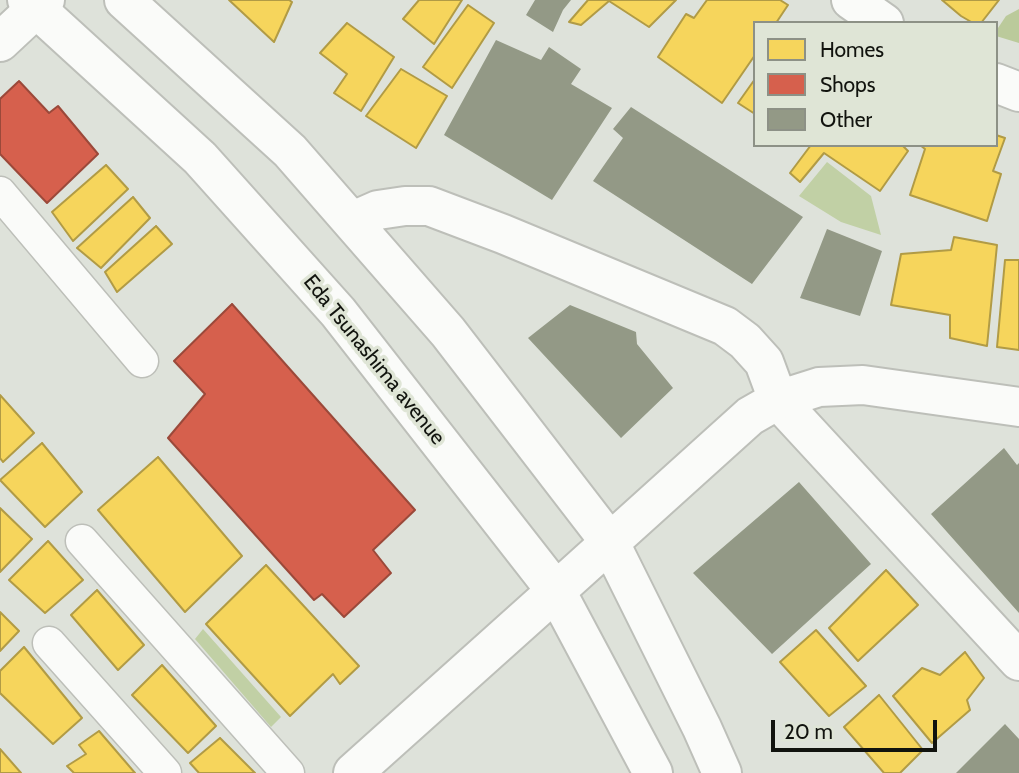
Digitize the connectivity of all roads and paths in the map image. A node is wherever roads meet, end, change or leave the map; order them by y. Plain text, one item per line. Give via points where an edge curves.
1 (124, 0) edge
2 (851, 0) edge
3 (37, 3) edge
4 (881, 21) edge
5 (0, 42) edge
6 (998, 84) edge
7 (1019, 92) edge
8 (0, 193) edge
9 (353, 221) junction
10 (142, 361) dead end
11 (778, 400) junction
12 (1019, 407) edge
13 (82, 541) dead end
14 (609, 541) junction
15 (556, 591) junction
16 (50, 643) dead end
17 (1019, 661) edge
18 (165, 773) edge
19 (288, 773) edge
20 (353, 773) edge
21 (653, 773) edge
22 (722, 773) edge

1 - 9 main road via 290,151
2 - 4 main road
3 - 5 main road
3 - 15 main road, Eda Tsunashima avenue via 200,158 328,302
6 - 7 main road
8 - 10 lane
9 - 11 main road via 378,210 429,206 725,326 764,362
9 - 14 main road via 448,332
11 - 12 main road via 818,387 863,385
11 - 14 main road via 750,416
11 - 17 main road
13 - 19 lane
14 - 15 main road
14 - 22 main road
15 - 20 main road
15 - 21 main road, Eda Tsunashima avenue
16 - 18 lane

